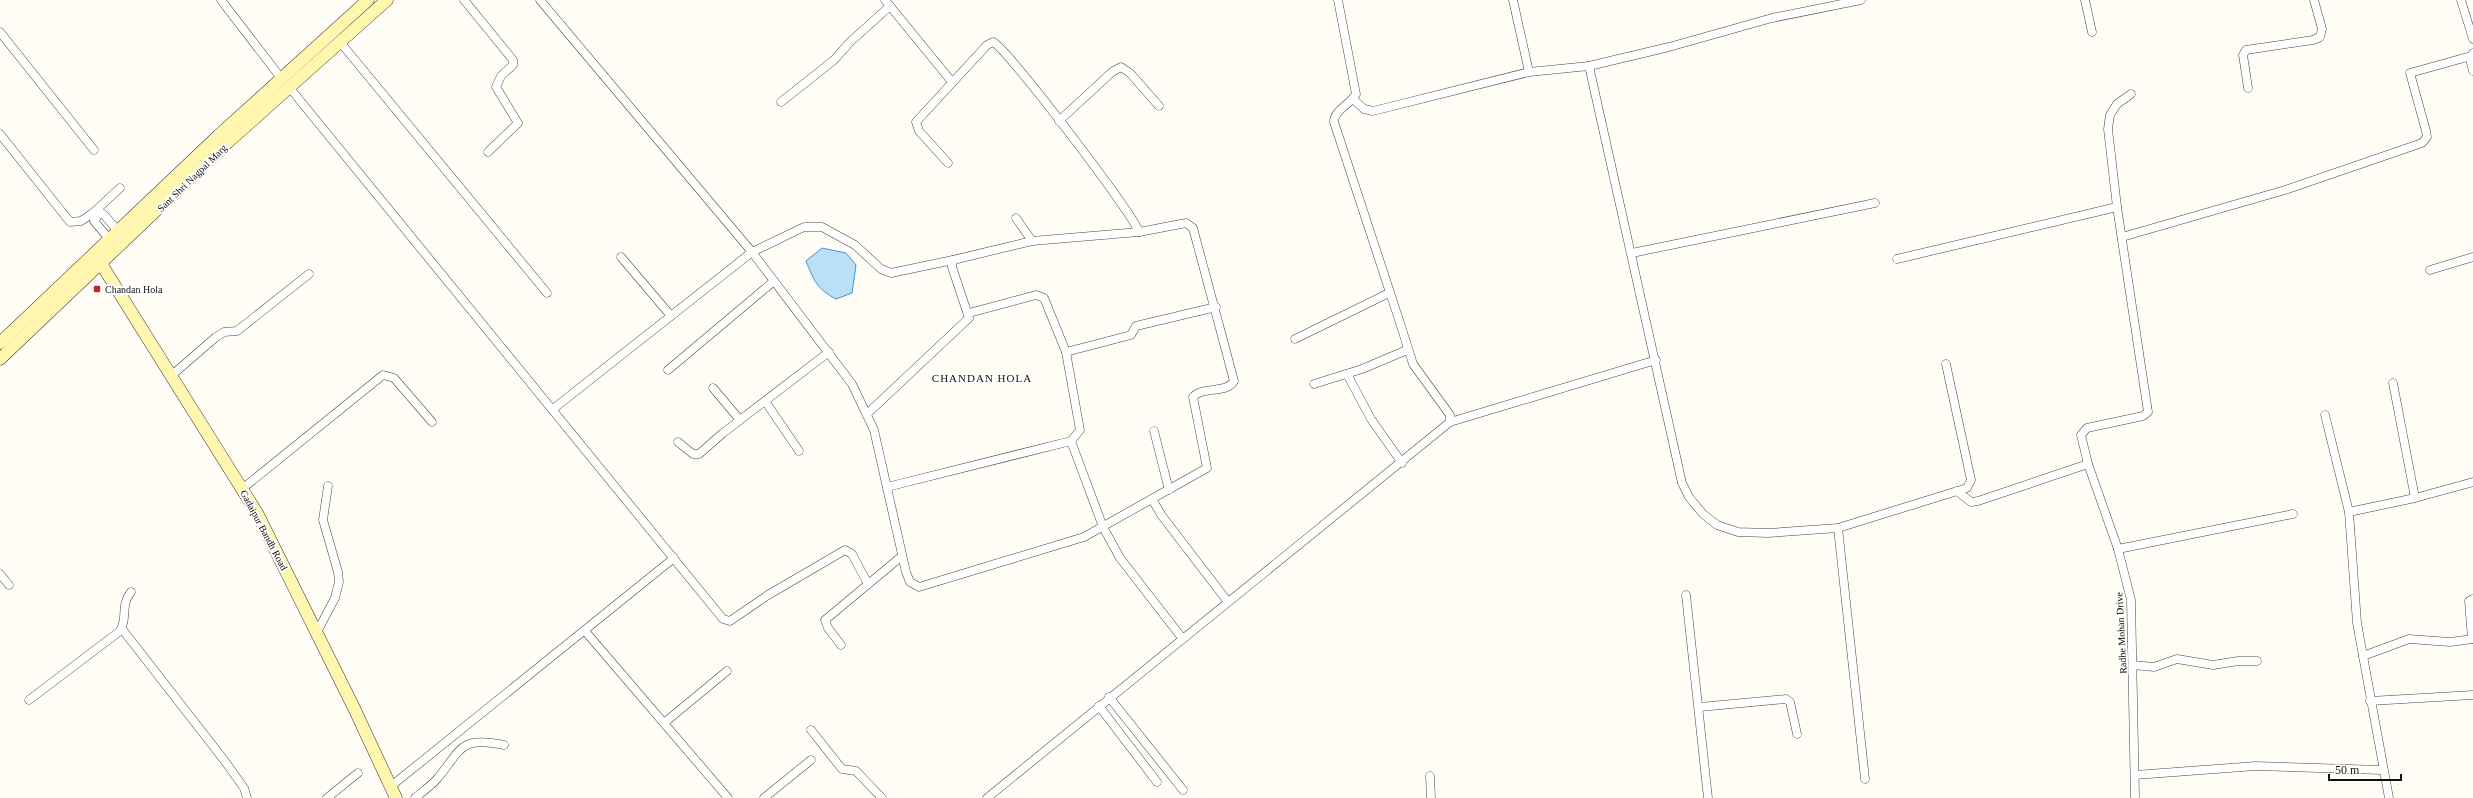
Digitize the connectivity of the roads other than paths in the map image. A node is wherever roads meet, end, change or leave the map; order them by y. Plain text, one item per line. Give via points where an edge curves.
1 (221, 0) edge
2 (368, 0) edge
3 (387, 0) edge
4 (464, 0) edge
5 (540, 0) edge
6 (1338, 0) edge
7 (1513, 0) edge
8 (1861, 0) edge
9 (2085, 0) edge
10 (2314, 0) edge
11 (2461, 0) edge
12 (888, 3) edge
13 (0, 32) edge
14 (2092, 32) dead end
15 (2473, 39) edge
16 (340, 42) junction
17 (2472, 54) edge
18 (1589, 66) junction
19 (2473, 71) edge
20 (1530, 72) junction
21 (285, 82) junction
22 (952, 82) junction
23 (2248, 88) dead end
24 (2131, 94) dead end
25 (1353, 99) junction
26 (781, 102) dead end
27 (1160, 106) dead end
28 (1059, 121) junction
29 (0, 134) edge
30 (94, 150) dead end
31 (488, 152) dead end
32 (948, 163) dead end
33 (120, 188) dead end
34 (1875, 203) dead end
35 (2117, 207) junction
36 (94, 215) junction
37 (1016, 218) dead end
38 (1139, 232) junction
39 (114, 236) junction
40 (2122, 237) junction
41 (1032, 241) junction
42 (752, 252) junction
43 (1632, 254) junction
44 (621, 257) dead end
45 (2473, 257) edge
46 (99, 258) junction
47 (1896, 259) dead end
48 (953, 260) junction
49 (2430, 270) dead end
50 (309, 274) dead end
51 (774, 281) junction
52 (547, 293) dead end
53 (1389, 293) junction
54 (1216, 307) junction
55 (969, 313) junction
56 (671, 316) junction
57 (1295, 339) dead end
58 (0, 343) edge
59 (1407, 350) junction
60 (829, 352) junction
61 (1066, 352) junction
62 (0, 359) edge
63 (1656, 360) junction
64 (1946, 364) dead end
65 (668, 370) dead end
66 (1346, 374) junction
67 (172, 375) junction
68 (2393, 383) dead end
69 (1314, 384) dead end
70 (713, 388) dead end
71 (765, 401) junction
72 (553, 409) junction
73 (867, 414) junction
74 (2325, 415) dead end
75 (740, 420) junction
76 (432, 422) dead end
77 (1450, 422) junction
78 (1154, 431) dead end
79 (1072, 441) junction
80 (678, 442) dead end
81 (799, 451) dead end
82 (1402, 463) junction
83 (2088, 464) junction
84 (2473, 482) edge
85 (328, 486) dead end
86 (887, 487) junction
87 (242, 489) junction
88 (1169, 490) junction
89 (1957, 491) junction
90 (2415, 498) junction
91 (1152, 499) junction
92 (2349, 512) junction
93 (2293, 514) dead end
94 (1103, 527) junction
95 (1838, 528) junction
96 (2118, 549) junction
97 (902, 556) junction
98 (674, 558) junction
99 (0, 574) edge
100 (868, 584) junction
101 (9, 585) dead end
102 (131, 592) dead end
103 (1686, 595) dead end
104 (2473, 599) edge
105 (1228, 602) junction
106 (122, 629) junction
107 (316, 632) junction
108 (584, 632) junction
109 (1182, 638) junction
110 (2472, 639) edge
111 (841, 645) dead end
112 (2363, 656) junction
113 (2257, 661) dead end
114 (2133, 665) junction
115 (727, 671) dead end
116 (2473, 694) edge
117 (1109, 697) junction
118 (29, 700) dead end
119 (2370, 701) junction
120 (1099, 706) junction
121 (1700, 707) junction
122 (664, 723) junction
123 (811, 730) dead end
124 (1797, 734) dead end
125 (504, 744) dead end
126 (812, 760) dead end
127 (2382, 770) junction
128 (358, 774) dead end
129 (2135, 775) junction
130 (1430, 776) dead end
131 (1865, 779) dead end
132 (1157, 782) dead end
133 (390, 787) junction
134 (1183, 790) dead end
135 (247, 798) edge
136 (327, 798) edge
137 (396, 798) edge
138 (415, 798) edge
139 (728, 798) edge
140 (764, 798) edge
141 (882, 798) edge
142 (987, 798) edge
143 (1431, 798) edge
144 (1708, 798) edge
145 (2135, 798) edge
146 (2389, 798) edge

1 - 21 street
2 - 21 main road, Sant Shri Nagpal Marg
3 - 16 main road, Sant Shri Nagpal Marg
4 - 31 street via 513,60 513,65 501,76 496,87 518,123
5 - 42 street
6 - 25 street via 1356,92
7 - 20 street
8 - 18 street via 1772,18
9 - 14 street
10 - 23 street via 2322,28 2320,37 2246,50 2243,55
11 - 15 street
12 - 22 street
12 - 26 street via 834,60
13 - 30 street
16 - 21 main road, Sant Shri Nagpal Marg
16 - 52 street
17 - 19 street
17 - 40 street via 2410,73 2426,131 2427,137 2422,143 2285,190
18 - 20 street
18 - 43 street
20 - 25 street via 1373,111 1364,109
21 - 39 main road, Sant Shri Nagpal Marg
21 - 46 main road, Sant Shri Nagpal Marg
21 - 72 street
22 - 28 street via 987,45 993,42 1023,73
22 - 32 street via 916,122 918,131
24 - 35 street via 2118,101 2108,122
25 - 53 street via 1337,114 1334,122
27 - 28 street via 1130,73 1121,67 1112,72
28 - 38 street via 1115,194
29 - 36 street via 70,222 81,221
33 - 36 street
34 - 43 street
35 - 40 street
35 - 47 street
36 - 39 street via 94,221
36 - 39 street via 100,212 104,215
37 - 41 street
38 - 41 street
38 - 54 street via 1190,224
39 - 46 main road, Sant Shri Nagpal Marg
40 - 83 street, Radhe Mohan Drive via 2148,412 2143,416 2087,428 2081,435
41 - 48 street
42 - 48 street via 804,227 817,225 855,245 881,270 891,273
42 - 51 street
42 - 56 street
43 - 63 street
44 - 56 street
45 - 49 street
46 - 58 main road, Sant Shri Nagpal Marg
46 - 62 main road, Sant Shri Nagpal Marg
46 - 67 main road, Gadaipur Bandh Road
48 - 55 street via 952,266
50 - 67 street via 237,331 224,332 216,337
51 - 60 street
51 - 65 street
53 - 57 street
53 - 59 street
54 - 61 street via 1136,326 1131,335
54 - 88 street via 1234,381 1231,386 1200,392 1193,397 1207,468
55 - 61 street via 1036,295 1044,298
55 - 73 street via 966,322
56 - 72 street
59 - 66 street
59 - 77 street via 1413,364 1450,415
60 - 71 street
60 - 73 street via 852,384
61 - 79 street via 1080,430
63 - 77 street
63 - 95 street via 1682,483 1689,497 1703,514 1717,524 1738,532 1768,533
64 - 89 street via 1971,480 1967,488
66 - 69 street
66 - 82 street via 1367,413
67 - 87 main road, Gadaipur Bandh Road
68 - 90 street
70 - 75 street
71 - 75 street
71 - 81 street
72 - 98 street
73 - 86 street via 874,430
74 - 92 street
75 - 80 street via 699,454 693,454
76 - 87 street via 394,378 383,375
77 - 82 street
78 - 88 street
79 - 86 street
79 - 94 street
82 - 105 street
83 - 89 street via 1978,501 1971,502
83 - 96 street, Radhe Mohan Drive
84 - 90 street
85 - 107 street via 323,520 338,572 338,582 335,598
86 - 97 street
87 - 107 main road, Gadaipur Bandh Road via 257,513
88 - 91 street
89 - 95 street
90 - 92 street
91 - 94 street
91 - 105 street via 1162,516
92 - 112 street via 2353,588
93 - 96 street
94 - 97 street via 1079,539 918,587 908,577
94 - 109 street via 1120,558
95 - 131 street
96 - 114 street, Radhe Mohan Drive via 2131,600
97 - 100 street
98 - 100 street via 723,619 728,621 845,550 852,554
98 - 108 street
99 - 101 street
100 - 111 street via 825,620
102 - 106 street via 124,606
103 - 121 street
104 - 110 street via 2469,601
105 - 109 street
106 - 118 street
106 - 135 street via 224,760 244,788
107 - 133 main road, Gadaipur Bandh Road
108 - 122 street
108 - 133 street
109 - 117 street
110 - 112 street via 2436,642 2408,638
112 - 119 street
113 - 114 street via 2207,665 2177,659 2154,667
114 - 129 street, Radhe Mohan Drive
115 - 122 street
116 - 119 street
117 - 120 street
117 - 134 street
119 - 127 street
120 - 132 street
120 - 142 street
121 - 124 street via 1786,699 1790,702
121 - 144 street
122 - 139 street
123 - 141 street via 842,770 856,771
125 - 138 street via 487,741 468,744 455,754 436,781
126 - 140 street
127 - 129 street via 2256,766
127 - 146 street
128 - 136 street
129 - 145 street, Radhe Mohan Drive
130 - 143 street
133 - 137 main road, Gadaipur Bandh Road

